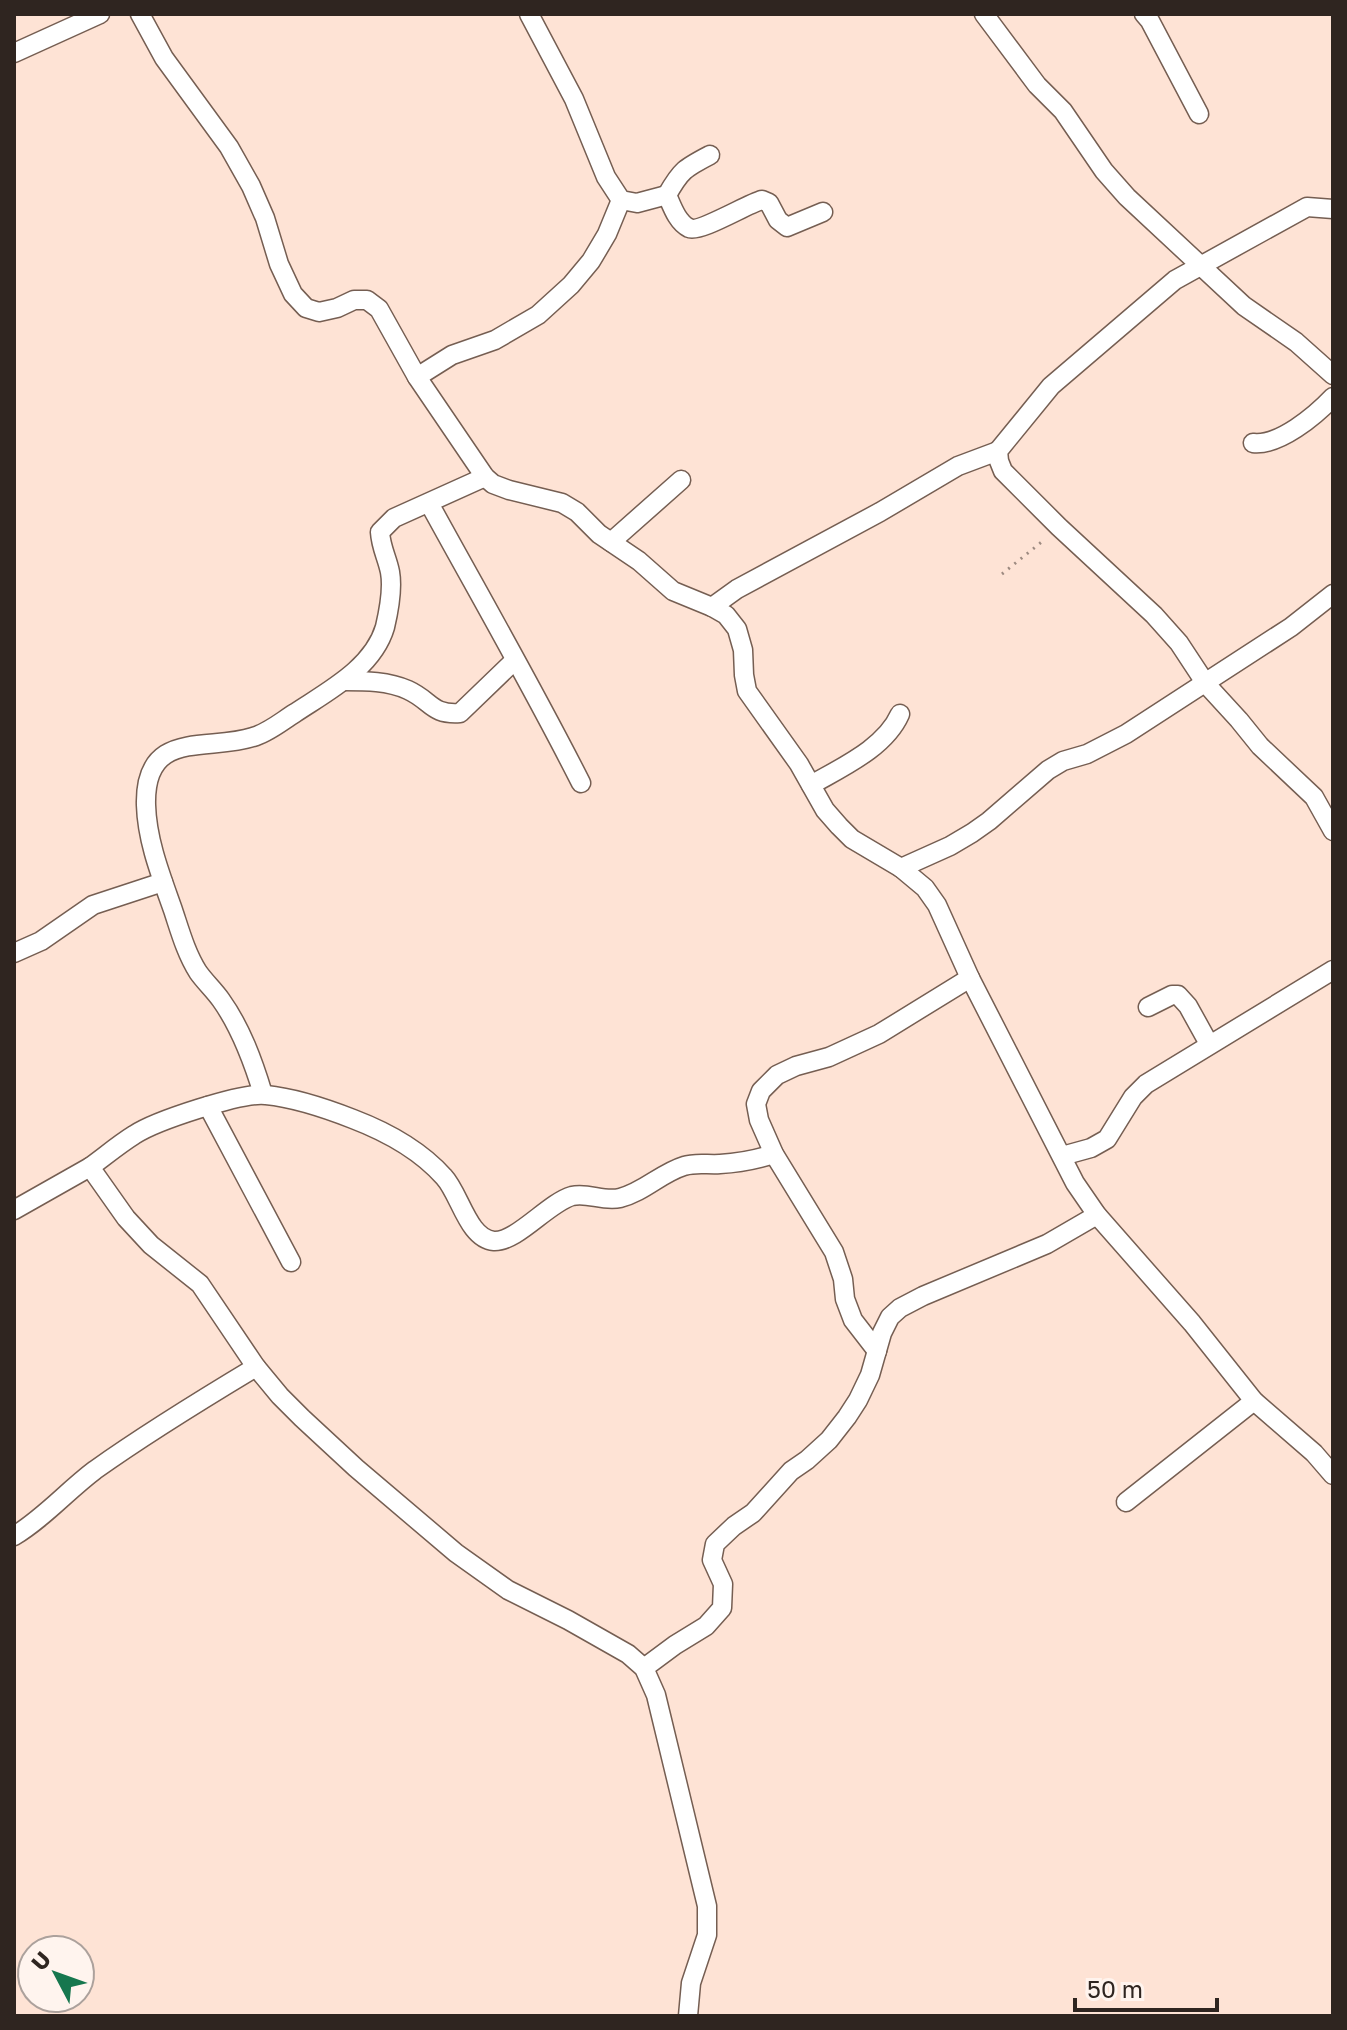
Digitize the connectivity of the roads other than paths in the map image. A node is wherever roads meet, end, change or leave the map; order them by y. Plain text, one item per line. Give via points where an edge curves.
1 (100, 14) edge
2 (140, 14) edge
3 (529, 14) edge
4 (984, 14) edge
5 (1144, 14) edge
6 (14, 53) edge
7 (1199, 114) dead end
8 (710, 155) dead end
9 (667, 195) junction
10 (621, 200) junction
11 (1333, 209) edge
12 (823, 212) dead end
13 (1203, 266) junction
14 (1333, 375) edge
15 (417, 377) junction
16 (1333, 397) edge
17 (1253, 443) dead end
18 (998, 451) junction
19 (485, 477) junction
20 (681, 480) dead end
21 (429, 503) junction
22 (611, 542) junction
23 (1333, 594) edge
24 (712, 607) junction
25 (515, 660) junction
26 (344, 681) junction
27 (1206, 684) junction
28 (900, 714) dead end
29 (581, 783) dead end
30 (811, 785) junction
31 (1333, 831) edge
32 (901, 868) junction
33 (163, 882) junction
34 (14, 953) edge
35 (1333, 970) edge
36 (970, 978) junction
37 (1148, 1007) dead end
38 (1209, 1044) junction
39 (263, 1094) junction
40 (208, 1106) junction
41 (774, 1154) junction
42 (1062, 1156) junction
43 (90, 1167) junction
44 (14, 1210) edge
45 (1097, 1215) junction
46 (291, 1262) dead end
47 (877, 1351) junction
48 (256, 1367) junction
49 (1254, 1401) junction
50 (1333, 1475) edge
51 (1126, 1502) dead end
52 (14, 1536) edge
53 (644, 1668) junction
54 (688, 2016) edge

1 - 6 street
2 - 15 street via 251,186 293,294 306,308 319,312 367,300 379,309
3 - 10 street
4 - 13 street via 1104,171
5 - 7 street
8 - 9 street via 686,167
9 - 10 street via 637,203
9 - 12 street via 677,217 693,229 762,200 787,227
10 - 15 street via 591,261 538,315
11 - 13 street via 1307,207
13 - 14 street via 1244,306
13 - 18 street via 1175,280 1051,386
15 - 19 street
16 - 17 street via 1274,440
18 - 24 street via 958,466
18 - 27 street via 1003,471 1154,615
19 - 21 street
19 - 22 street via 509,490 562,503
20 - 22 street
21 - 25 street
21 - 26 street via 394,518 380,532 391,590 384,628 375,649
22 - 24 street via 673,591
23 - 27 street
24 - 30 street via 737,629 747,691
25 - 26 street via 460,713 444,714 408,690 377,681
25 - 29 street
26 - 33 street via 255,737 181,747 154,767 146,804
27 - 31 street via 1314,797
27 - 32 street via 1126,734 1048,770 972,833
28 - 30 street via 877,743
30 - 32 street via 845,833
32 - 36 street via 937,905
33 - 34 street via 93,905
33 - 39 street via 190,956 237,1024
35 - 38 street
36 - 41 street via 879,1034 777,1075 756,1104
36 - 42 street
37 - 38 street via 1178,995
38 - 42 street via 1146,1084 1107,1139
39 - 40 street
39 - 41 street via 321,1107 410,1147 446,1178 468,1220 480,1236 493,1241 506,1239 570,1197 616,1199 680,1167 747,1162
40 - 43 street via 136,1133
40 - 46 street
41 - 47 street via 834,1252 853,1320
42 - 45 street
43 - 44 street
43 - 48 street via 151,1245 200,1284
45 - 47 street via 1047,1244 900,1308 890,1317
45 - 49 street
47 - 53 street via 858,1400 829,1440 715,1544 712,1560 723,1584 722,1608 706,1626
48 - 52 street via 92,1472
48 - 53 street via 302,1418 456,1553 508,1590 628,1654
49 - 50 street
49 - 51 street
53 - 54 street via 656,1695 707,1906 707,1935 691,1983

